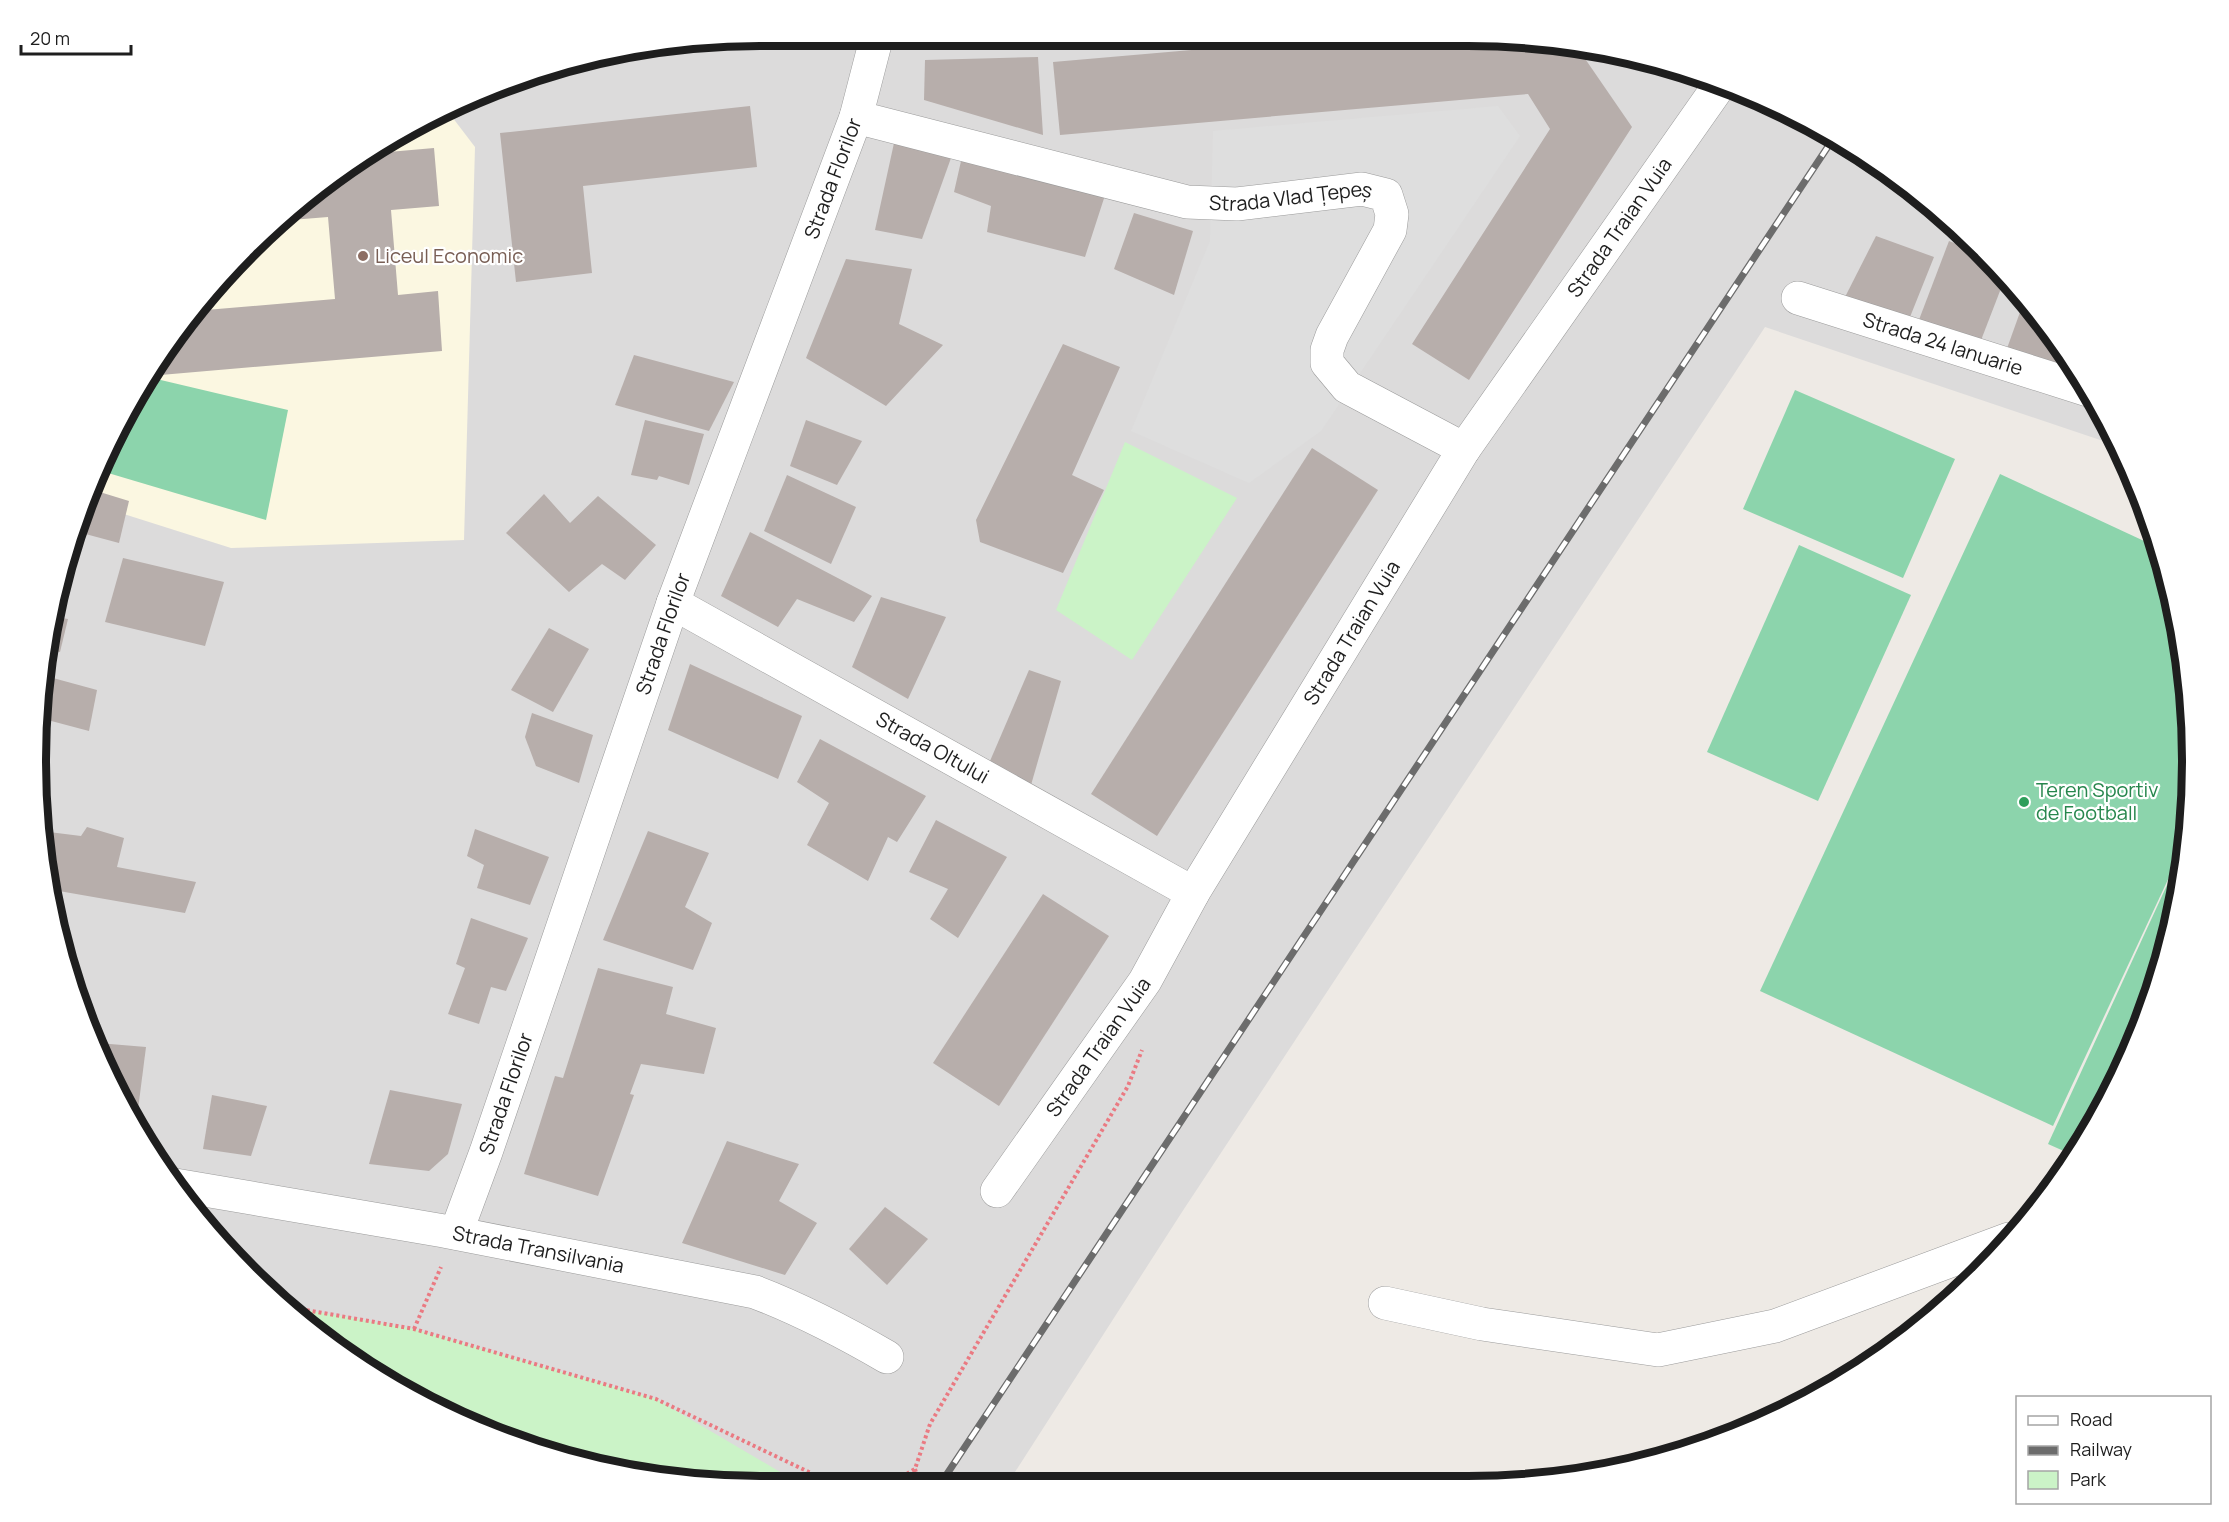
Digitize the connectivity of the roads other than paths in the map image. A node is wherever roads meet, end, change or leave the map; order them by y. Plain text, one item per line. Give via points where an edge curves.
1 (874, 46) edge
2 (1715, 91) edge
3 (856, 117) junction
4 (1798, 298) dead end
5 (2076, 386) edge
6 (1464, 449) junction
7 (673, 603) junction
8 (1193, 892) junction
9 (188, 1187) edge
10 (997, 1191) dead end
11 (456, 1233) junction
12 (1993, 1245) edge
13 (1385, 1304) dead end
14 (887, 1357) dead end

1 - 3 street, Strada Florilor
2 - 6 street, Strada Traian Vuia
3 - 6 street, Strada Vlad Țepeș via 1187,202 1237,204 1362,189 1386,195 1392,214 1390,230 1332,336 1327,363 1347,387
3 - 7 street, Strada Florilor
4 - 5 street, Strada 24 Ianuarie
6 - 8 street, Strada Traian Vuia
7 - 8 street, Strada Oltului
7 - 11 street, Strada Florilor
8 - 10 street, Strada Traian Vuia via 1145,981
9 - 11 street, Strada Transilvania
11 - 14 street, Strada Transilvania via 755,1292 798,1308
12 - 13 street via 1775,1326 1658,1350 1482,1324

